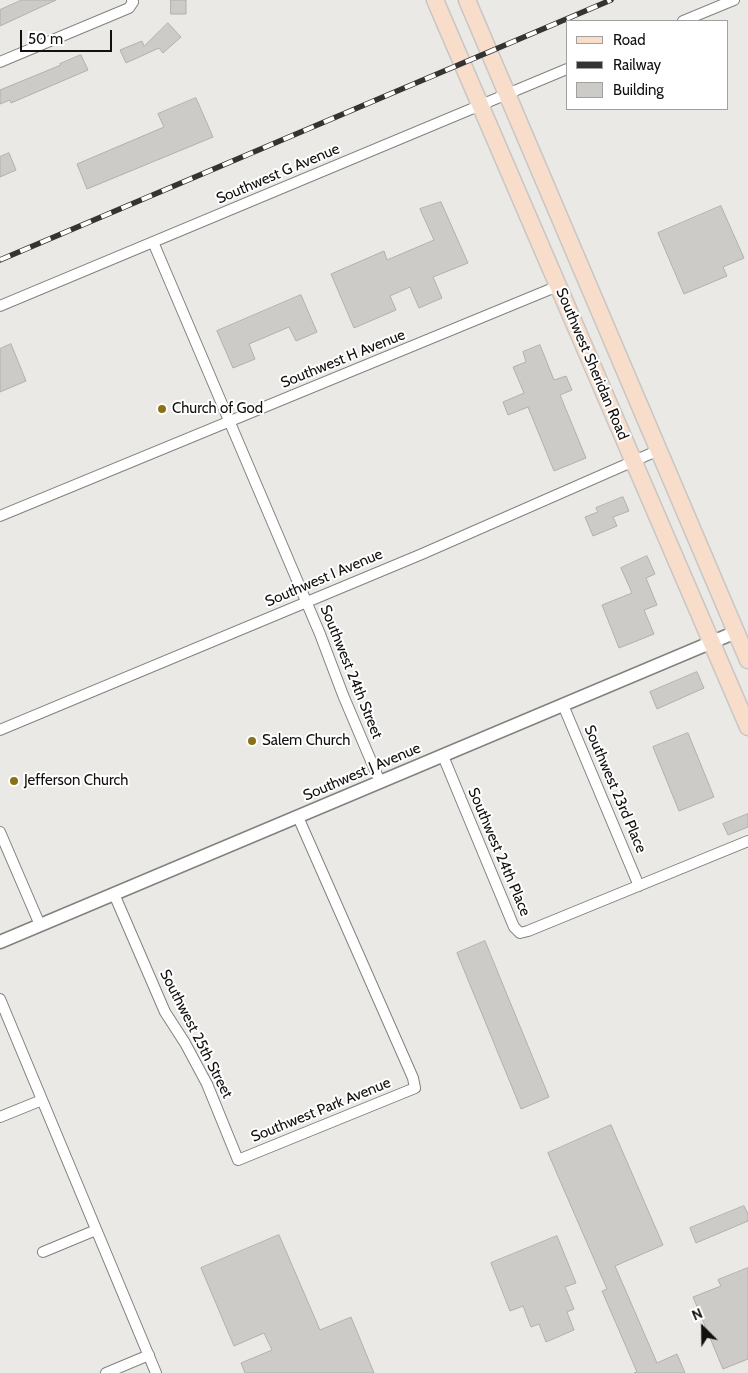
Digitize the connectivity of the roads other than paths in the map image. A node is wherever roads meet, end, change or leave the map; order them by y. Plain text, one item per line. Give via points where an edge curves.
1 (435, 0) edge
2 (466, 0) edge
3 (734, 0) edge
4 (133, 1) edge
5 (685, 20) edge
6 (0, 62) edge
7 (566, 70) edge
8 (507, 94) junction
9 (480, 105) junction
10 (153, 242) junction
11 (558, 286) junction
12 (0, 306) edge
13 (229, 422) junction
14 (659, 450) junction
15 (634, 461) junction
16 (0, 516) edge
17 (306, 602) junction
18 (736, 632) junction
19 (711, 642) junction
20 (748, 660) edge
21 (563, 705) junction
22 (748, 728) edge
23 (0, 730) edge
24 (443, 756) junction
25 (380, 782) junction
26 (298, 816) junction
27 (0, 832) edge
28 (748, 841) edge
29 (638, 886) junction
30 (114, 894) junction
31 (40, 925) junction
32 (0, 942) edge
33 (0, 999) edge
34 (42, 1100) junction
35 (0, 1118) edge
36 (238, 1160) joint
37 (96, 1230) junction
38 (43, 1252) dead end
39 (148, 1355) junction
40 (106, 1373) edge
41 (156, 1373) edge

1 - 9 main road, Southwest Sheridan Road
2 - 8 main road, Southwest Sheridan Road
3 - 5 street
4 - 6 street via 129,8
7 - 8 street, Southwest G Avenue
8 - 9 street, Southwest G Avenue
8 - 14 main road, Southwest Sheridan Road
9 - 10 street, Southwest G Avenue
9 - 11 main road, Southwest Sheridan Road
10 - 12 street, Southwest G Avenue
10 - 13 street, Southwest 24th Street
11 - 13 street, Southwest H Avenue
11 - 15 main road, Southwest Sheridan Road
13 - 16 street, Southwest H Avenue
13 - 17 street, Southwest 24th Street
14 - 15 street, Southwest I Avenue
14 - 18 main road, Southwest Sheridan Road
15 - 17 street, Southwest I Avenue
15 - 19 main road, Southwest Sheridan Road
17 - 23 street, Southwest I Avenue
17 - 25 street, Southwest 24th Street
18 - 19 street, Southwest J Avenue
18 - 20 main road, Southwest Sheridan Road
19 - 21 street, Southwest J Avenue
19 - 22 main road, Southwest Sheridan Road
21 - 24 street, Southwest J Avenue
21 - 29 street, Southwest 23rd Place
24 - 25 street, Southwest J Avenue
24 - 29 street, Southwest 24th Place via 514,927 520,933
25 - 26 street, Southwest J Avenue
26 - 30 street, Southwest J Avenue
26 - 36 street, Southwest Park Avenue via 415,1088
27 - 31 street
28 - 29 street
30 - 31 street, Southwest J Avenue
30 - 36 street, Southwest 25th Street via 165,1012 207,1084
31 - 32 street, Southwest J Avenue
33 - 34 street
34 - 35 street
34 - 37 street
37 - 38 street
37 - 39 street
39 - 40 street
39 - 41 street

